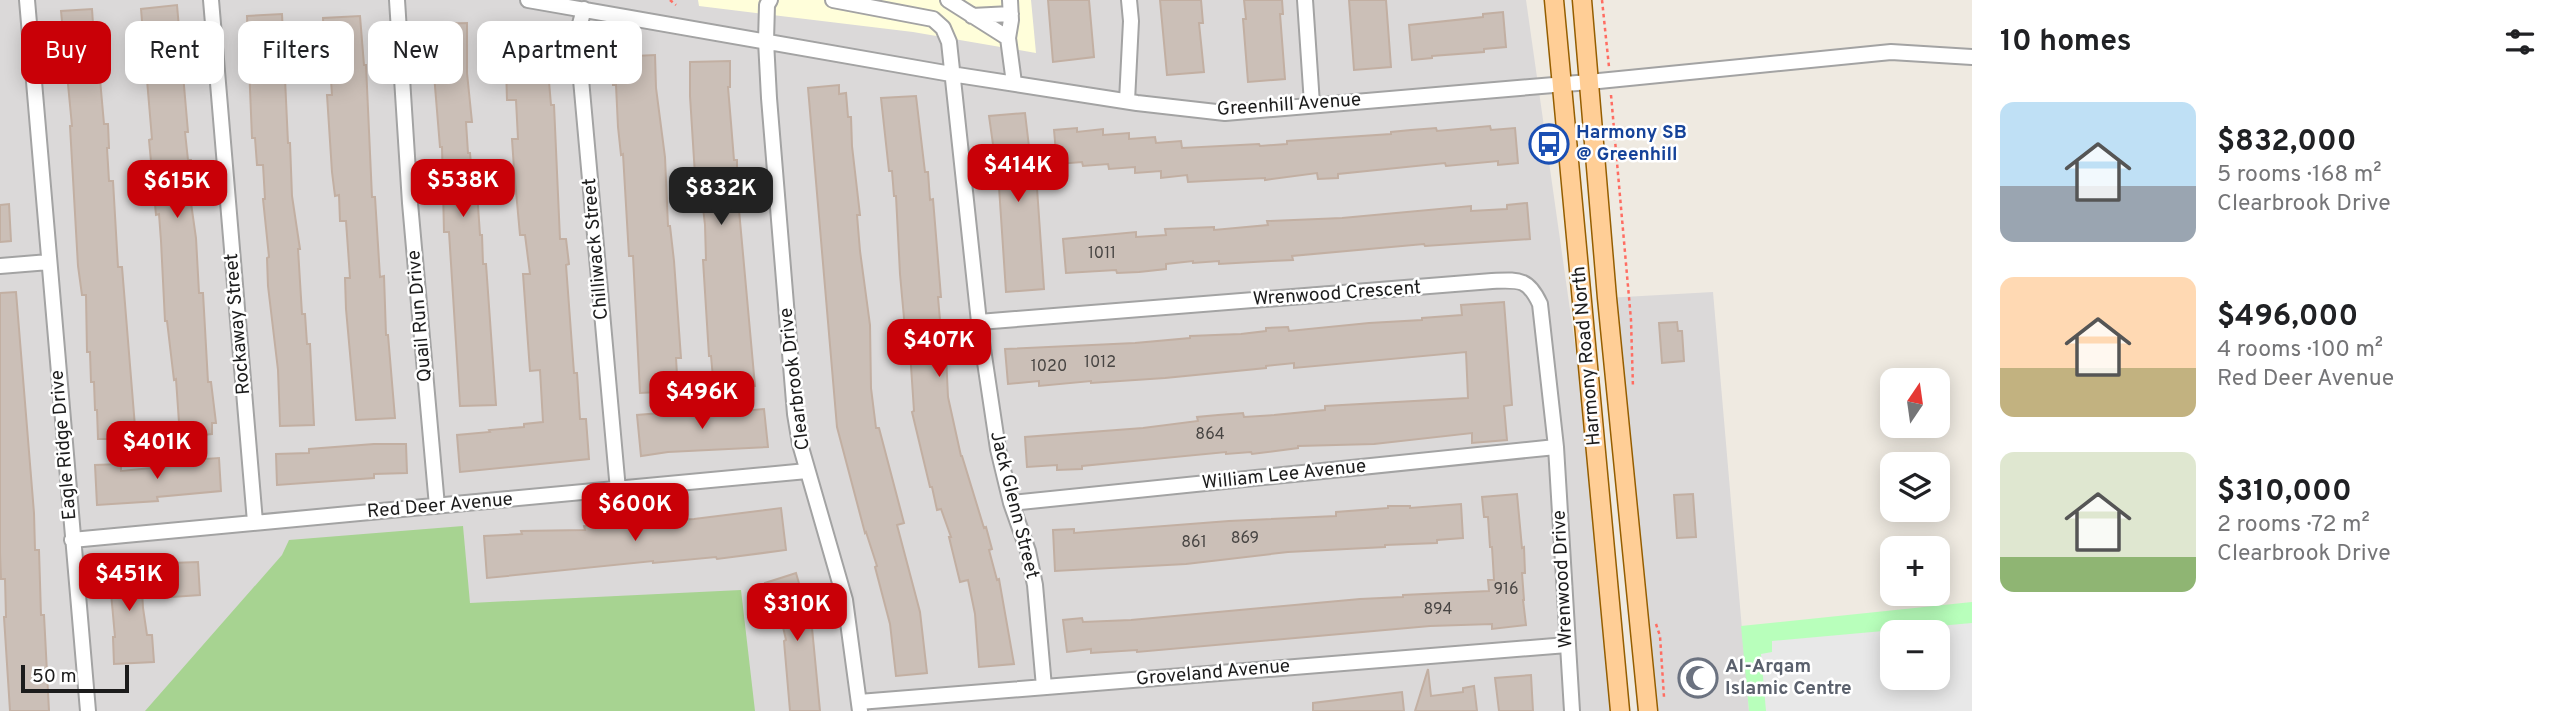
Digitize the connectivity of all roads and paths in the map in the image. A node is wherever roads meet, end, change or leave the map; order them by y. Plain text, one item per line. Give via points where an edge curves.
1 (27, 0) edge
2 (211, 0) edge
3 (397, 0) edge
4 (528, 0) edge
5 (670, 0) edge
6 (770, 0) edge
7 (833, 0) edge
8 (948, 0) edge
9 (1129, 0) edge
10 (1305, 0) edge
11 (1554, 0) edge
12 (1582, 0) edge
13 (1602, 0) edge
14 (676, 5) dead end
15 (1010, 7) edge
16 (583, 9) junction
17 (972, 16) junction
18 (1008, 38) junction
19 (766, 41) junction
20 (1607, 54) dead end
21 (1972, 57) edge
22 (951, 74) junction
23 (1589, 82) junction
24 (1014, 83) junction
25 (1561, 83) junction
26 (1612, 100) dead end
27 (1127, 101) junction
28 (1312, 104) junction
29 (49, 262) junction
30 (0, 266) edge
31 (979, 321) junction
32 (1634, 398) dead end
33 (1556, 447) junction
34 (807, 471) junction
35 (618, 490) junction
36 (1011, 503) junction
37 (437, 506) junction
38 (255, 522) junction
39 (72, 540) junction
40 (1656, 623) dead end
41 (1567, 645) junction
42 (1044, 687) junction
43 (859, 707) edge
44 (1656, 708) edge
45 (88, 711) edge
46 (1572, 711) edge
47 (1620, 711) edge

1 - 29 street, Eagle Ridge Drive
2 - 38 street, Rockaway Street
3 - 37 street, Quail Run Drive
4 - 16 street, Greenhill Avenue
5 - 14 path
6 - 19 street, Clearbrook Drive
7 - 22 street, Jack Glenn Street via 933,19 949,43
8 - 17 street
9 - 27 street
10 - 28 street
11 - 25 main road, Harmony Road North
12 - 23 main road, Harmony Road North
13 - 20 path
15 - 17 street
15 - 18 street
16 - 19 street, Greenhill Avenue
16 - 35 street, Chilliwack Street via 577,35
17 - 18 street
18 - 24 street
19 - 22 street, Greenhill Avenue
19 - 34 street, Clearbrook Drive via 795,414
21 - 23 street, Greenhill Avenue via 1891,52
22 - 24 street, Greenhill Avenue
22 - 31 street, Jack Glenn Street
23 - 25 street, Greenhill Avenue
23 - 44 main road, Harmony Road North via 1607,298
24 - 27 street, Greenhill Avenue
25 - 28 street, Greenhill Avenue
25 - 47 main road, Harmony Road North
26 - 32 path
27 - 28 street, Greenhill Avenue via 1226,113
29 - 30 street
29 - 39 street, Eagle Ridge Drive
31 - 33 street, Wrenwood Crescent via 1519,281 1533,288 1541,304
31 - 36 street, Jack Glenn Street
33 - 36 street, William Lee Avenue
33 - 41 street, Wrenwood Drive
34 - 35 street, Red Deer Avenue
34 - 43 street, Clearbrook Drive via 845,600
35 - 37 street, Red Deer Avenue
36 - 42 street, Jack Glenn Street via 1035,585
37 - 38 street, Red Deer Avenue
38 - 39 street, Red Deer Avenue
39 - 45 street, Eagle Ridge Drive
40 - 44 path via 1660,636
41 - 42 street, Groveland Avenue
41 - 46 street, Wrenwood Drive
42 - 43 street, Groveland Avenue

